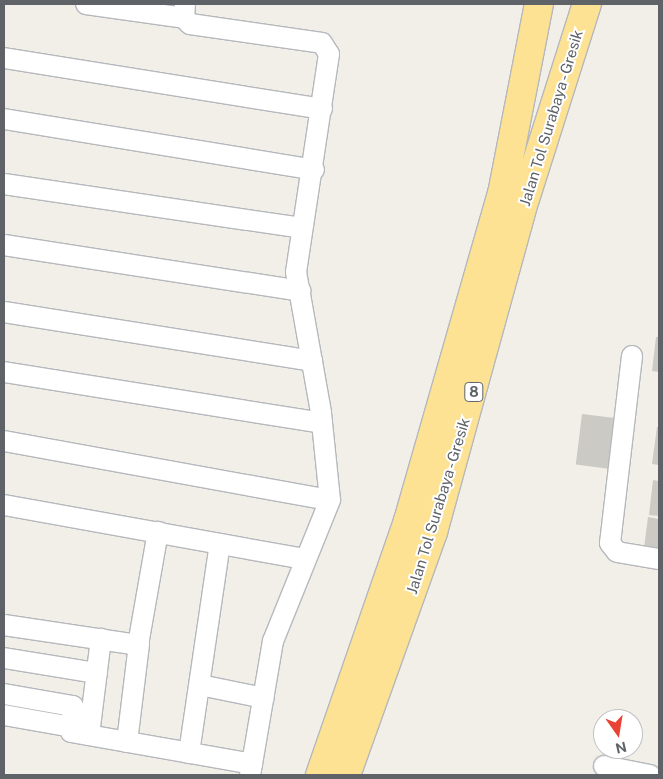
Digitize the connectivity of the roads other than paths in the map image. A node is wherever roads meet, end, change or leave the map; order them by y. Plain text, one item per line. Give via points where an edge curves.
1 (86, 4) edge
2 (539, 4) edge
3 (571, 4) edge
4 (587, 4) edge
5 (184, 11) edge
6 (4, 58) edge
7 (322, 109) junction
8 (4, 120) edge
9 (314, 170) junction
10 (4, 184) edge
11 (502, 194) junction
12 (302, 228) junction
13 (4, 245) edge
14 (300, 291) junction
15 (4, 312) edge
16 (632, 356) dead end
17 (312, 360) junction
18 (4, 372) edge
19 (322, 423) junction
20 (4, 441) edge
21 (330, 500) junction
22 (4, 505) edge
23 (158, 532) junction
24 (220, 544) junction
25 (305, 559) junction
26 (659, 559) edge
27 (4, 625) edge
28 (101, 639) junction
29 (139, 644) junction
30 (4, 658) edge
31 (97, 673) junction
32 (200, 685) junction
33 (4, 694) edge
34 (264, 698) junction
35 (4, 715) edge
36 (80, 731) junction
37 (127, 742) junction
38 (190, 753) junction
39 (604, 766) dead end
40 (251, 770) edge
41 (320, 775) edge
42 (346, 775) edge
43 (650, 775) edge

1 - 5 street
2 - 11 highway, Jalan Tol Surabaya - Gresik / 8
3 - 11 highway, Jalan Tol Surabaya - Gresik / 8 via 531,126
4 - 42 highway, Jalan Tol Surabaya - Gresik / 8 via 525,199 433,532
5 - 7 street via 190,24 326,45 329,54
6 - 7 street
7 - 9 street
8 - 9 street
9 - 12 street
10 - 12 street
11 - 41 highway, Jalan Tol Surabaya - Gresik / 8 via 408,521
12 - 14 street via 296,272
13 - 14 street
14 - 17 street
15 - 17 street
16 - 26 street via 610,543 617,552
17 - 19 street
18 - 19 street
19 - 21 street
20 - 21 street
21 - 25 street
22 - 23 street
23 - 24 street
23 - 29 street
24 - 25 street
24 - 32 street
25 - 34 street via 273,641
27 - 28 street
28 - 29 street
28 - 31 street
29 - 37 street
30 - 31 street
31 - 36 street
32 - 34 street
32 - 38 street
33 - 36 street via 73,706
34 - 40 street
35 - 36 street
36 - 37 street
37 - 38 street
38 - 40 street
39 - 43 street

